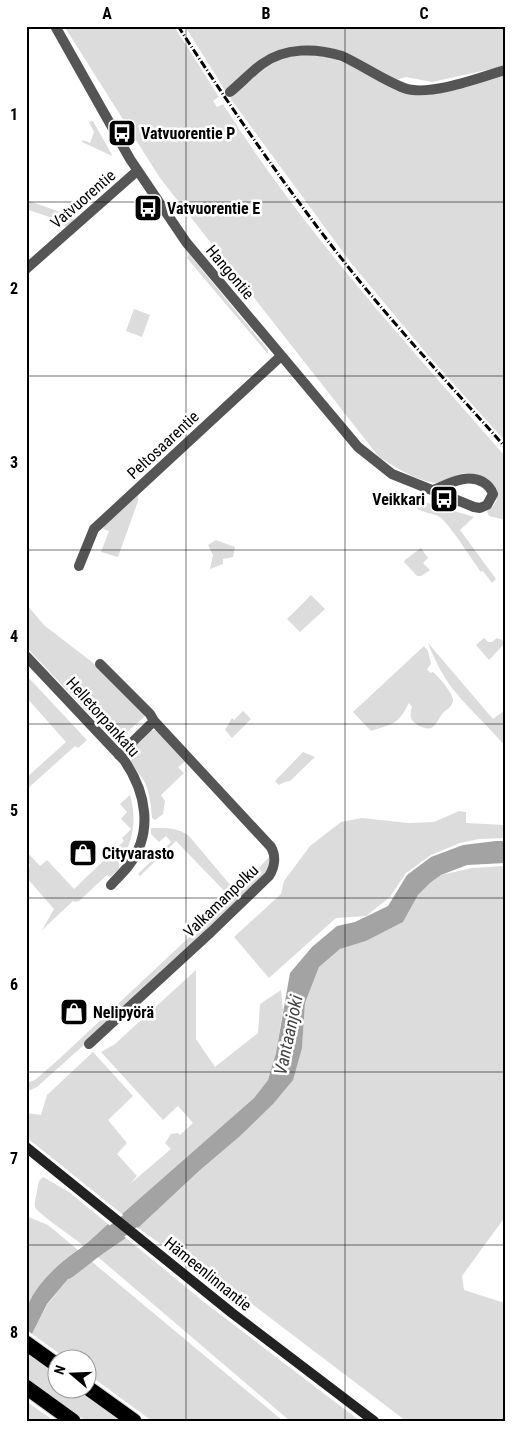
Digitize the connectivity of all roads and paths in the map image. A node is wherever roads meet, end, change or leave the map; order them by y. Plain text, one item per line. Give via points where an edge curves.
1 (55, 26) edge
2 (505, 70) edge
3 (230, 92) dead end
4 (138, 171) junction
5 (26, 269) edge
6 (281, 356) junction
7 (433, 490) junction
8 (79, 566) dead end
9 (26, 656) edge
10 (100, 664) dead end
11 (154, 721) junction
12 (119, 755) junction
13 (111, 885) dead end
14 (89, 1044) dead end
15 (26, 1147) edge
16 (26, 1343) edge
17 (48, 1359) edge
18 (26, 1387) edge
19 (98, 1395) edge
20 (73, 1421) edge
21 (134, 1421) edge
22 (374, 1421) edge

1 - 4 street, Hangontie
2 - 3 street via 418,91 404,88 342,56 304,50 263,63
4 - 5 street, Vatvuorentie
4 - 6 street, Hangontie via 186,242
6 - 7 street, Hangontie via 358,447 392,474
6 - 8 street, Peltosaarentie via 94,529
7 - 7 street, Hangontie via 480,508 487,506 492,494 486,484 470,478
9 - 12 street, Helletorpankatu
10 - 11 street, Valkamanpolku
11 - 12 street
11 - 14 street, Valkamanpolku via 271,847 273,870 212,932
12 - 13 street, Helletorpankatu via 132,771 141,793 145,817 138,851
15 - 22 main road, Hämeenlinnantie via 232,1313
16 - 17 highway
18 - 20 highway
19 - 21 highway

